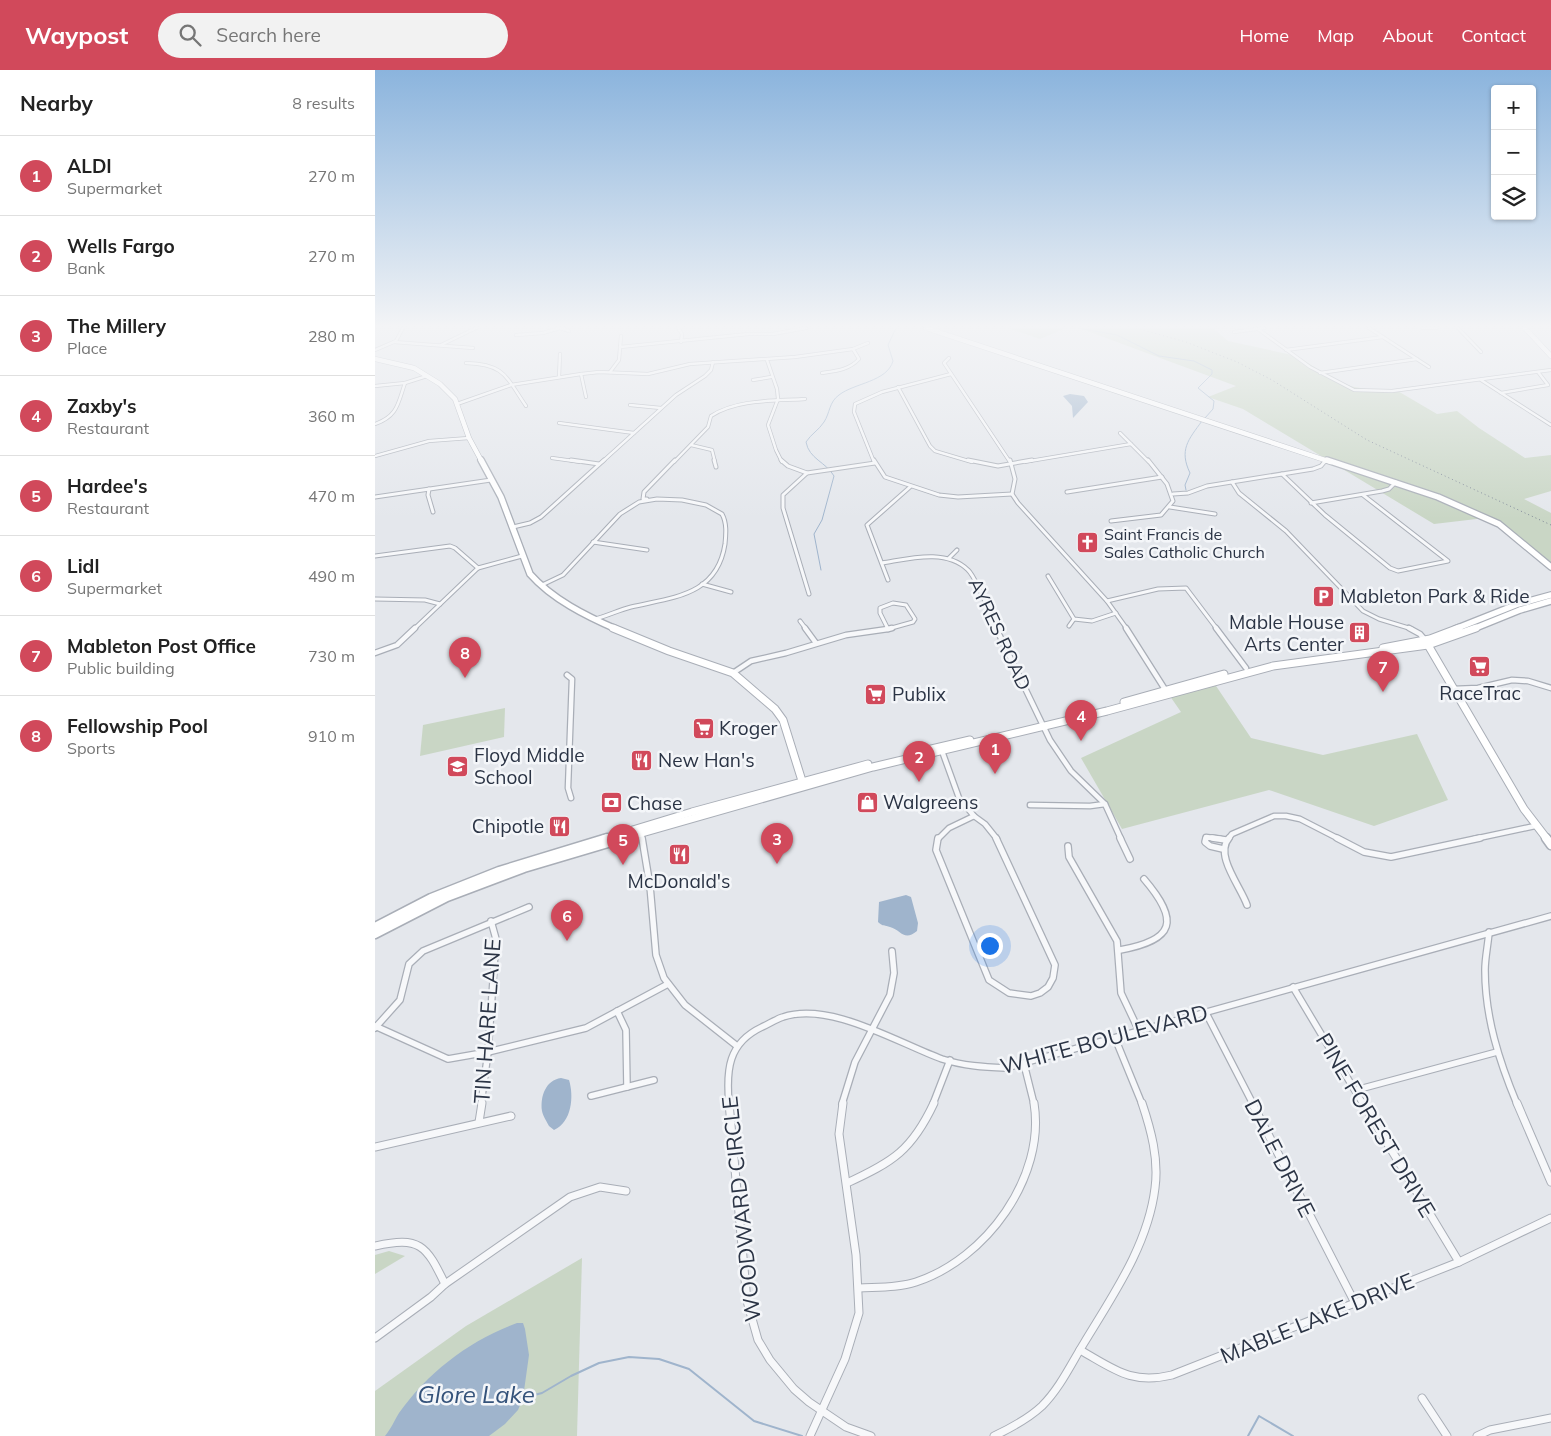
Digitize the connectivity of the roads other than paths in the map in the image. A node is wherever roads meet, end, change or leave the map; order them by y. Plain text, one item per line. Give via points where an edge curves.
1 (402, 392) edge
2 (450, 392) edge
3 (492, 392) edge
4 (516, 392) edge
5 (585, 392) edge
6 (680, 392) edge
7 (777, 392) edge
8 (881, 392) edge
9 (900, 392) edge
10 (963, 392) edge
11 (1120, 392) edge
12 (1508, 392) edge
13 (1501, 393) joint
14 (586, 398) dead end
15 (805, 399) dead end
16 (777, 402) junction
17 (457, 404) junction
18 (630, 404) dead end
19 (526, 406) dead end
20 (661, 408) junction
21 (559, 423) dead end
22 (375, 424) edge
23 (1551, 425) edge
24 (634, 433) junction
25 (1121, 433) dead end
26 (469, 438) junction
27 (1131, 444) junction
28 (691, 445) junction
29 (375, 456) edge
30 (552, 458) dead end
31 (1326, 460) junction
32 (875, 463) junction
33 (599, 464) junction
34 (1011, 464) junction
35 (716, 467) dead end
36 (807, 473) junction
37 (1282, 474) junction
38 (1162, 478) junction
39 (491, 480) junction
40 (1232, 482) junction
41 (1396, 482) junction
42 (911, 487) junction
43 (429, 489) junction
44 (1067, 492) dead end
45 (1012, 494) junction
46 (1173, 494) junction
47 (1363, 495) junction
48 (375, 497) edge
49 (648, 499) junction
50 (1311, 503) junction
51 (1170, 506) junction
52 (433, 512) dead end
53 (1215, 514) dead end
54 (1111, 521) dead end
55 (513, 527) junction
56 (593, 542) junction
57 (647, 550) dead end
58 (957, 550) dead end
59 (375, 556) edge
60 (523, 556) junction
61 (949, 558) junction
62 (881, 563) junction
63 (1551, 567) edge
64 (478, 568) junction
65 (1048, 576) dead end
66 (889, 580) dead end
67 (702, 584) junction
68 (542, 586) junction
69 (731, 592) dead end
70 (809, 594) dead end
71 (1551, 595) edge
72 (375, 599) edge
73 (1107, 601) junction
74 (1551, 601) edge
75 (441, 604) junction
76 (1116, 614) junction
77 (595, 619) junction
78 (1074, 619) junction
79 (801, 621) dead end
80 (1069, 626) dead end
81 (888, 629) junction
82 (1427, 643) junction
83 (817, 644) junction
84 (375, 652) edge
85 (1246, 668) junction
86 (567, 674) dead end
87 (733, 674) junction
88 (1551, 688) edge
89 (1453, 689) junction
90 (1167, 693) junction
91 (1043, 725) junction
92 (942, 751) junction
93 (802, 784) junction
94 (571, 798) dead end
95 (1105, 804) junction
96 (1029, 805) dead end
97 (974, 816) junction
98 (1535, 826) junction
99 (641, 830) junction
100 (1226, 840) junction
101 (1551, 844) edge
102 (1068, 846) dead end
103 (1223, 849) junction
104 (1131, 859) dead end
105 (1144, 879) dead end
106 (1247, 905) dead end
107 (529, 907) dead end
108 (1551, 916) edge
109 (491, 921) junction
110 (375, 928) edge
111 (1489, 932) junction
112 (375, 934) edge
113 (1119, 950) junction
114 (892, 951) dead end
115 (668, 984) junction
116 (1293, 987) junction
117 (617, 1010) junction
118 (1206, 1013) junction
119 (375, 1027) edge
120 (873, 1029) junction
121 (1139, 1031) junction
122 (1115, 1038) junction
123 (737, 1046) junction
124 (488, 1052) junction
125 (1497, 1052) junction
126 (950, 1060) junction
127 (1024, 1064) junction
128 (653, 1080) dead end
129 (627, 1087) junction
130 (1356, 1090) junction
131 (591, 1096) dead end
132 (511, 1116) dead end
133 (479, 1122) junction
134 (375, 1147) edge
135 (1551, 1182) edge
136 (847, 1184) junction
137 (626, 1192) dead end
138 (1551, 1218) edge
139 (375, 1246) edge
140 (1459, 1262) junction
141 (445, 1284) junction
142 (859, 1288) junction
143 (1355, 1303) junction
144 (375, 1338) edge
145 (1080, 1350) junction
146 (1421, 1398) dead end
147 (822, 1410) junction
148 (1551, 1418) edge
149 (811, 1436) edge
150 (871, 1436) edge
151 (994, 1436) edge
152 (1447, 1436) edge
153 (1477, 1436) edge

1 - 22 street via 394,414
2 - 17 main road
3 - 17 street
4 - 19 street
5 - 14 street
6 - 20 street
7 - 16 street
8 - 32 street via 871,394 854,408
9 - 34 street via 935,451 986,465
10 - 34 street
11 - 31 main road
12 - 13 street
13 - 23 street
15 - 16 street
16 - 28 street via 715,411 707,427
16 - 36 street via 767,425 777,457
17 - 26 main road
18 - 20 street
20 - 24 street
21 - 24 street
24 - 33 street
25 - 27 street
26 - 29 street via 429,441
26 - 39 main road
27 - 34 street
27 - 38 street
28 - 35 street via 712,450
28 - 49 street via 644,492 643,499
30 - 33 street
31 - 37 street via 1316,468
31 - 41 main road
32 - 36 street
32 - 42 street via 885,477
33 - 55 street via 541,517
34 - 45 street via 1015,479
36 - 70 street via 786,491 782,502
37 - 40 street
37 - 50 street
38 - 44 street
38 - 46 street
39 - 43 street
39 - 55 main road
40 - 46 street
40 - 82 street via 1239,493 1286,531 1363,611 1375,618 1408,627
41 - 47 street via 1386,490
41 - 63 main road via 1491,520
42 - 45 street via 930,494 958,497
42 - 62 street via 867,525
43 - 48 street
43 - 52 street
45 - 73 street
46 - 51 street
47 - 50 street
47 - 50 street via 1447,559 1446,563 1398,571 1390,568
49 - 56 street via 627,508
49 - 67 street via 709,504 725,518 719,567
51 - 53 street
51 - 54 street via 1161,515
55 - 60 main road
56 - 57 street
56 - 68 street via 562,575
58 - 61 street
59 - 64 street via 450,546
60 - 64 street
60 - 68 main road via 530,574
61 - 62 street, AYRES ROAD via 926,556
61 - 91 street, AYRES ROAD via 969,570
62 - 66 street
64 - 75 street
65 - 78 street
67 - 69 street
67 - 77 street via 686,595
68 - 77 main road
71 - 82 main road via 1518,604
72 - 75 street via 425,600
73 - 76 street
73 - 85 street via 1180,586 1186,588
74 - 82 main road via 1527,607 1451,638
75 - 84 street via 393,648
76 - 78 street via 1091,621
76 - 90 street
77 - 87 main road
78 - 80 street
79 - 83 street
81 - 81 street via 915,621 906,605 895,602 881,608 880,613
81 - 83 street via 846,635
82 - 85 main road via 1289,658
82 - 89 main road
82 - 90 main road via 1396,651 1296,661
83 - 87 street via 751,661
85 - 90 main road
86 - 94 street via 572,679 568,788
87 - 93 main road via 775,709 783,720
88 - 89 street via 1506,680 1478,688
89 - 98 main road
90 - 91 main road
91 - 92 main road
91 - 93 main road via 855,767
91 - 95 street, AYRES ROAD via 1071,772
92 - 93 main road
92 - 97 street via 959,798
93 - 99 main road
95 - 96 street
95 - 104 street
97 - 97 street via 939,835 935,850 989,980 1002,992 1029,996 1047,989 1053,982 1055,965 997,839
98 - 100 street via 1391,857 1364,852 1300,819 1286,816 1273,816 1232,834
98 - 101 main road
99 - 110 main road via 474,880 431,898
99 - 112 main road via 473,886
99 - 115 street via 651,892 655,949 659,968
100 - 103 street
100 - 103 street via 1206,837 1205,842 1210,846
102 - 113 street via 1069,857 1117,941
103 - 106 street via 1225,861 1245,894
105 - 113 street via 1166,910 1167,928 1153,942
107 - 109 street
108 - 111 street, WHITE BOULEVARD
109 - 119 street via 423,951 409,964 400,1000
109 - 124 street, TIN HARE LANE via 496,939
111 - 116 street, WHITE BOULEVARD
111 - 125 street via 1485,970 1490,1025
113 - 121 street via 1120,990
114 - 120 street via 894,984
115 - 117 street
115 - 123 street via 691,1009
116 - 118 street, WHITE BOULEVARD
116 - 130 street, PINE FOREST DRIVE
117 - 124 street via 586,1028
117 - 129 street via 626,1030
118 - 121 street, WHITE BOULEVARD
118 - 143 street, DALE DRIVE
119 - 124 street via 448,1059
120 - 123 street, WHITE BOULEVARD via 826,1015 790,1014 760,1026
120 - 126 street, WHITE BOULEVARD
120 - 136 street via 844,1089 839,1134
121 - 122 street, WHITE BOULEVARD
122 - 127 street, WHITE BOULEVARD
122 - 145 street via 1152,1137 1156,1163 1155,1194 1133,1256
123 - 147 street, WOODWARD CIRCLE via 727,1070 727,1079 752,1323 769,1360 793,1389
124 - 133 street, TIN HARE LANE
125 - 130 street
125 - 135 street
126 - 127 street, WHITE BOULEVARD via 991,1070
126 - 136 street via 922,1130 909,1146 888,1163
127 - 142 street via 1031,1086 1036,1125 1026,1173 1012,1203 985,1236 961,1258 941,1270 897,1286
128 - 129 street
129 - 131 street
130 - 140 street, PINE FOREST DRIVE
132 - 133 street
133 - 134 street
136 - 142 street
137 - 141 street via 600,1187 570,1197
138 - 140 street, MABLE LAKE DRIVE
139 - 141 street via 393,1241 415,1242 429,1252
140 - 143 street, MABLE LAKE DRIVE
141 - 144 street
142 - 147 street via 859,1313 854,1333
143 - 145 street, MABLE LAKE DRIVE via 1203,1364 1153,1379 1137,1379 1119,1372
145 - 151 street via 1066,1376 1037,1410 1014,1427
146 - 152 street
147 - 149 street
147 - 150 street, WOODWARD CIRCLE via 849,1428
148 - 153 street via 1490,1430

